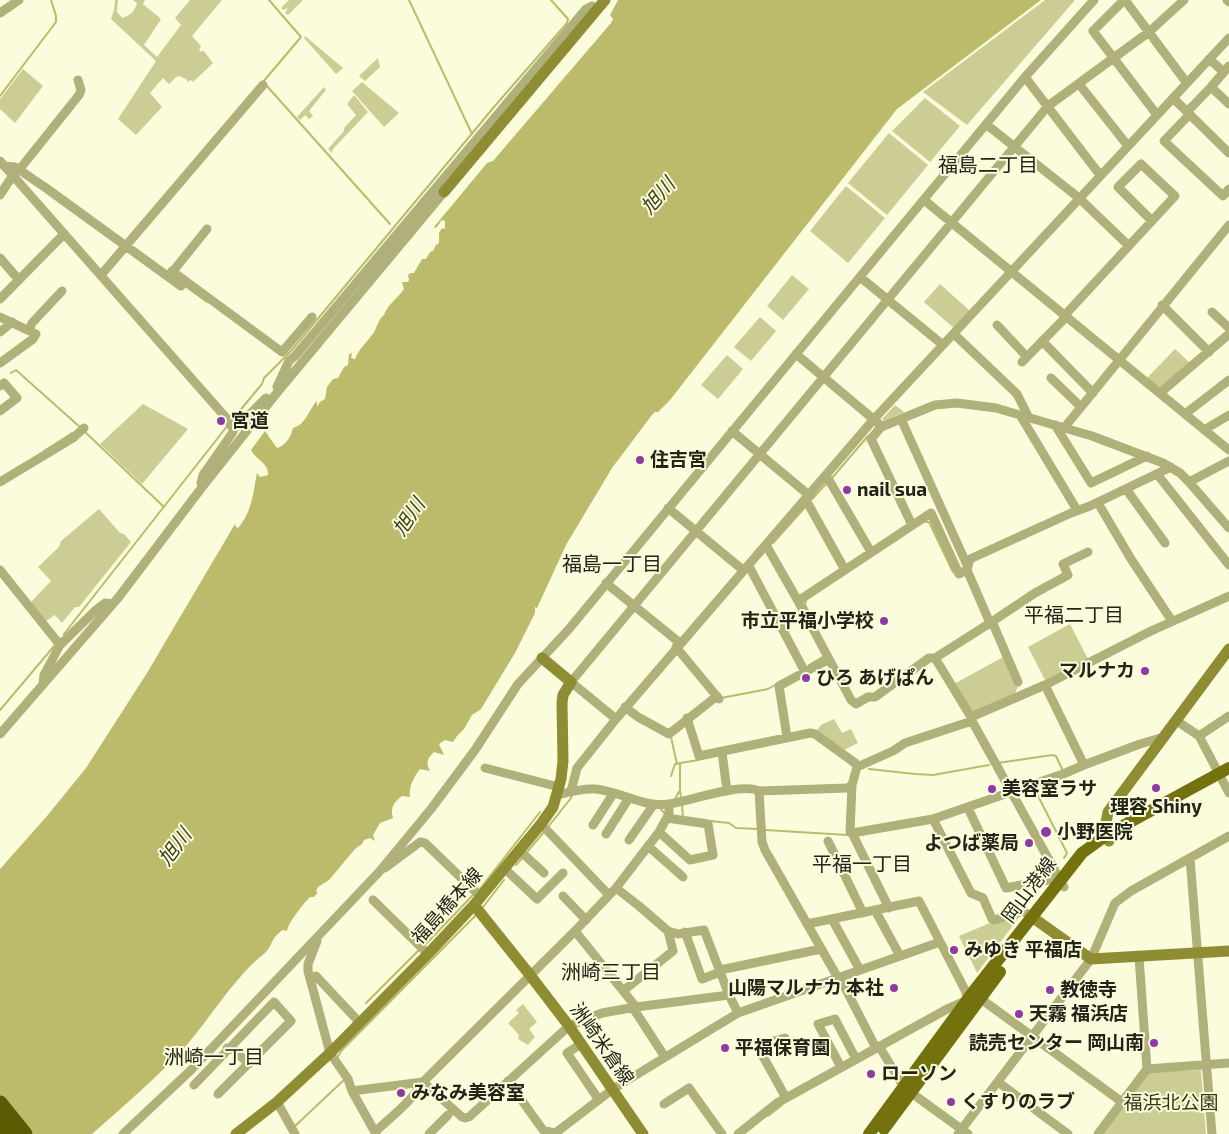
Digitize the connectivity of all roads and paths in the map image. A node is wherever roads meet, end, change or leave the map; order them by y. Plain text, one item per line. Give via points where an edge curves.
1 (19, 0) edge
2 (605, 0) edge
3 (1094, 0) edge
4 (1124, 0) edge
5 (1184, 0) edge
6 (594, 3) edge
7 (0, 13) edge
8 (584, 25) junction
9 (1149, 32) junction
10 (1229, 38) edge
11 (1114, 58) junction
12 (1211, 61) junction
13 (1227, 69) edge
14 (1025, 77) junction
15 (78, 80) dead end
16 (1186, 82) junction
17 (1079, 84) junction
18 (263, 85) dead end
19 (1211, 87) junction
20 (1174, 100) junction
21 (1229, 104) edge
22 (1048, 106) junction
23 (1188, 113) junction
24 (1157, 115) junction
25 (987, 124) junction
26 (1128, 146) junction
27 (1014, 147) junction
28 (1229, 153) edge
29 (2, 164) edge
30 (16, 173) junction
31 (1100, 175) junction
32 (1229, 189) edge
33 (444, 192) joint
34 (0, 195) edge
35 (924, 200) junction
36 (1081, 200) junction
37 (1152, 222) junction
38 (950, 223) junction
39 (1229, 225) edge
40 (207, 229) dead end
41 (64, 234) junction
42 (125, 246) junction
43 (1129, 246) junction
44 (0, 258) edge
45 (1012, 273) junction
46 (170, 274) junction
47 (101, 275) junction
48 (860, 277) junction
49 (19, 280) junction
50 (181, 286) dead end
51 (62, 291) dead end
52 (0, 299) edge
53 (887, 299) junction
54 (1162, 305) junction
55 (1212, 312) dead end
56 (0, 317) edge
57 (312, 317) dead end
58 (1065, 317) junction
59 (12, 322) junction
60 (997, 325) dead end
61 (1229, 328) edge
62 (29, 330) junction
63 (0, 332) edge
64 (1229, 334) edge
65 (956, 335) junction
66 (1042, 342) junction
67 (944, 345) junction
68 (1209, 352) junction
69 (796, 354) junction
70 (286, 355) junction
71 (1119, 359) junction
72 (0, 363) edge
73 (823, 376) junction
74 (1051, 378) dead end
75 (1229, 380) edge
76 (0, 386) edge
77 (278, 388) junction
78 (1091, 391) junction
79 (1160, 393) junction
80 (1080, 406) junction
81 (0, 411) edge
82 (1185, 414) junction
83 (1229, 415) edge
84 (1024, 417) junction
85 (901, 419) junction
86 (878, 423) junction
87 (1059, 426) junction
88 (229, 428) junction
89 (83, 430) dead end
90 (1204, 430) junction
91 (732, 431) junction
92 (1229, 450) edge
93 (760, 454) junction
94 (1147, 456) junction
95 (1229, 461) edge
96 (1171, 467) junction
97 (1158, 474) junction
98 (829, 480) dead end
99 (0, 482) edge
100 (1190, 482) junction
101 (203, 486) junction
102 (1126, 489) junction
103 (808, 500) junction
104 (1098, 503) junction
105 (668, 508) junction
106 (1076, 508) junction
107 (912, 525) junction
108 (1229, 528) edge
109 (696, 530) junction
110 (1165, 543) dead end
111 (768, 547) junction
112 (871, 552) junction
113 (1088, 552) dead end
114 (1229, 565) edge
115 (963, 567) junction
116 (748, 568) junction
117 (845, 570) junction
118 (2, 577) edge
119 (606, 584) junction
120 (1229, 596) edge
121 (798, 601) junction
122 (113, 604) junction
123 (633, 606) junction
124 (1172, 621) junction
125 (990, 623) junction
126 (60, 645) junction
127 (678, 648) junction
128 (1229, 648) edge
129 (828, 656) junction
130 (542, 658) junction
131 (935, 658) junction
132 (804, 670) junction
133 (571, 682) junction
134 (1018, 682) dead end
135 (1045, 685) junction
136 (43, 686) junction
137 (627, 709) junction
138 (1229, 716) edge
139 (616, 718) junction
140 (971, 719) junction
141 (688, 720) junction
142 (1177, 721) junction
143 (0, 734) edge
144 (1199, 736) junction
145 (787, 737) junction
146 (1164, 737) junction
147 (723, 754) junction
148 (856, 765) junction
149 (1084, 765) junction
150 (486, 768) dead end
151 (1225, 775) edge
152 (852, 785) junction
153 (558, 791) junction
154 (573, 791) junction
155 (727, 791) junction
156 (759, 791) junction
157 (1011, 793) junction
158 (1229, 793) edge
159 (613, 794) junction
160 (630, 798) junction
161 (654, 804) junction
162 (669, 804) junction
163 (969, 809) junction
164 (667, 818) junction
165 (934, 821) junction
166 (593, 825) dead end
167 (545, 827) junction
168 (659, 832) junction
169 (606, 834) dead end
170 (853, 834) junction
171 (1229, 836) edge
172 (1108, 837) junction
173 (629, 840) dead end
174 (828, 841) dead end
175 (648, 846) junction
176 (523, 853) junction
177 (1190, 858) junction
178 (504, 868) junction
179 (379, 872) junction
180 (544, 872) dead end
181 (563, 873) dead end
182 (682, 877) dead end
183 (1061, 882) junction
184 (610, 892) junction
185 (563, 896) dead end
186 (373, 900) dead end
187 (477, 901) junction
188 (889, 908) junction
189 (875, 910) junction
190 (863, 913) junction
191 (584, 918) junction
192 (832, 919) junction
193 (1035, 920) junction
194 (807, 924) junction
195 (575, 931) junction
196 (668, 931) junction
197 (685, 932) junction
198 (320, 934) junction
199 (940, 942) junction
200 (821, 949) junction
201 (424, 950) junction
202 (1229, 951) edge
203 (1198, 953) junction
204 (900, 956) junction
205 (1140, 957) junction
206 (1091, 959) junction
207 (860, 970) junction
208 (720, 971) junction
209 (530, 975) junction
210 (316, 976) dead end
211 (839, 978) junction
212 (622, 991) junction
213 (729, 995) junction
214 (974, 997) junction
215 (636, 1007) junction
216 (738, 1013) junction
217 (360, 1023) junction
218 (569, 1026) junction
219 (785, 1038) dead end
220 (1031, 1038) junction
221 (581, 1044) junction
222 (231, 1047) junction
223 (878, 1047) junction
224 (664, 1055) junction
225 (333, 1058) junction
226 (856, 1059) junction
227 (1206, 1063) junction
228 (1229, 1063) edge
229 (249, 1064) junction
230 (841, 1067) junction
231 (1147, 1067) junction
232 (191, 1070) junction
233 (508, 1081) junction
234 (424, 1082) junction
235 (998, 1082) junction
236 (194, 1085) dead end
237 (908, 1089) junction
238 (352, 1090) junction
239 (613, 1090) junction
240 (218, 1094) dead end
241 (786, 1098) junction
242 (598, 1099) junction
243 (1121, 1101) junction
244 (277, 1102) junction
245 (0, 1103) edge
246 (664, 1104) dead end
247 (448, 1115) dead end
248 (141, 1118) junction
249 (0, 1122) edge
250 (961, 1130) edge
251 (293, 1131) edge
252 (375, 1133) edge
253 (555, 1133) edge
254 (9, 1134) edge
255 (25, 1134) edge
256 (123, 1134) edge
257 (135, 1134) edge
258 (236, 1134) edge
259 (429, 1134) edge
260 (643, 1134) edge
261 (722, 1134) edge
262 (738, 1134) edge
263 (869, 1134) edge
264 (880, 1134) edge
265 (1068, 1134) edge
266 (1098, 1134) edge
267 (1212, 1134) edge

1 - 7 street
2 - 8 main road
3 - 14 street
4 - 9 street
4 - 11 street via 1093,31
5 - 9 street
6 - 8 street
6 - 70 street via 295,356
8 - 33 main road
9 - 11 street
9 - 16 street
10 - 12 street
11 - 17 street
11 - 24 street
12 - 13 street
12 - 16 street
13 - 19 street
14 - 22 street
14 - 25 street
15 - 30 street via 79,95
16 - 20 street
17 - 22 street
17 - 26 street
18 - 42 street
19 - 21 street
19 - 23 street
20 - 23 street
20 - 24 street
22 - 27 street
22 - 31 street
23 - 28 street
23 - 32 street via 1164,141 1223,196
24 - 26 street
25 - 27 street
25 - 35 street
26 - 31 street
27 - 36 street
27 - 38 street
29 - 30 street
30 - 34 street
30 - 41 street
30 - 42 street
31 - 36 street
33 - 77 street
35 - 38 street
35 - 48 street
36 - 43 street
36 - 45 street
37 - 37 street via 1175,196 1141,164 1118,187
37 - 43 street
38 - 45 street
38 - 53 street
39 - 54 street
40 - 46 street
41 - 47 street
41 - 49 street
42 - 46 street
42 - 47 street
43 - 58 street
44 - 49 street
45 - 58 street
45 - 65 street
46 - 50 street
46 - 70 street
47 - 88 street
48 - 53 street
48 - 69 street
49 - 52 street
51 - 62 street
53 - 67 street
53 - 73 street
54 - 68 street
54 - 71 street
55 - 61 street
56 - 59 street
57 - 70 street
58 - 66 street
58 - 71 street
59 - 62 street
59 - 63 street
60 - 66 street via 1025,359
62 - 72 street via 36,334 33,339
64 - 68 street
65 - 67 street
65 - 84 street via 1017,394
66 - 78 street
67 - 86 street
68 - 79 street
69 - 73 street
69 - 91 street
70 - 77 street
71 - 78 street
71 - 79 street
73 - 86 street
73 - 93 street
74 - 80 street
75 - 82 street
76 - 81 street via 4,383 17,398
77 - 88 street via 246,418
77 - 101 street
78 - 80 street
79 - 82 street
80 - 87 street
82 - 90 street
83 - 90 street
84 - 85 street via 996,408 947,403
84 - 87 street
84 - 106 street
85 - 86 street
85 - 115 street
86 - 103 street
86 - 107 street via 871,439
87 - 94 street
87 - 94 street via 1091,483
88 - 101 street via 202,475 200,482
89 - 99 street
90 - 92 street
91 - 93 street
91 - 105 street
93 - 103 street
93 - 109 street
94 - 96 street
95 - 100 street
96 - 97 street
96 - 100 street
97 - 102 street
97 - 114 street
98 - 112 street
100 - 108 street
101 - 122 street
102 - 104 street
102 - 110 street
103 - 111 street
103 - 117 street
104 - 106 street
104 - 124 street
105 - 109 street
105 - 119 street
106 - 115 street via 979,554
107 - 112 street
107 - 115 street via 931,513
109 - 116 street
109 - 123 street
111 - 116 street
111 - 121 street
112 - 117 street
113 - 125 street via 1063,564 1068,574 1060,580
115 - 125 street
116 - 127 street
116 - 132 street
117 - 121 street
118 - 126 street
119 - 123 street
119 - 130 street
120 - 124 street
121 - 129 street
122 - 126 street via 105,603 97,609
122 - 136 street
123 - 127 street
123 - 133 street
124 - 135 street
125 - 131 street
125 - 134 street
126 - 136 street via 44,675
127 - 137 street
127 - 141 street via 718,698
128 - 142 main road
129 - 131 street via 856,704 875,697 928,658
129 - 132 street
130 - 133 main road
130 - 179 street via 518,684 431,810
131 - 140 street
132 - 145 street via 779,686
133 - 139 street
133 - 153 main road, 福島橋本線 via 562,703 563,761
135 - 140 street
135 - 149 street
136 - 143 street
137 - 139 street
137 - 141 street via 669,734
138 - 144 street
139 - 154 street via 577,768
140 - 148 street
140 - 157 street
141 - 147 street via 699,756
142 - 144 street
142 - 146 main road
144 - 151 street
145 - 147 street
145 - 148 street via 815,734
146 - 149 street
146 - 172 main road via 1108,812
147 - 155 street
148 - 152 street
149 - 157 street
150 - 153 street
151 - 158 street
151 - 172 main road, 岡山港線
152 - 156 street via 847,788
152 - 170 street via 850,832
153 - 154 street
153 - 167 main road, 福島橋本線
154 - 159 street via 595,789
155 - 156 street
155 - 162 street
156 - 194 street via 764,850
157 - 163 street
157 - 183 street
159 - 160 street
159 - 166 street
160 - 161 street
160 - 169 street
161 - 162 street
161 - 173 street
162 - 164 street
163 - 165 street
163 - 183 street via 1006,888
164 - 168 street
164 - 168 street via 708,824 713,855 690,860
165 - 170 street
165 - 193 street via 971,893 983,898 992,919 1023,912
167 - 176 main road, 福島橋本線
167 - 184 street
168 - 175 street
170 - 188 street
171 - 177 street
172 - 183 main road, 岡山港線
174 - 190 street
175 - 182 street
175 - 184 street
176 - 178 main road, 福島橋本線
176 - 180 street
177 - 203 street
177 - 206 street via 1130,891 1115,903
178 - 181 street via 537,899
178 - 187 main road, 福島橋本線
179 - 187 street via 420,842 424,843
179 - 198 street
183 - 193 main road, 岡山港線
184 - 191 street
184 - 196 street via 639,906
185 - 191 street
186 - 201 street
187 - 201 main road, 福島橋本線
187 - 209 main road, 洲崎米倉線
188 - 189 street
188 - 199 street via 919,902
189 - 190 street
189 - 204 street
190 - 192 street
191 - 195 street
192 - 194 street
192 - 207 street
193 - 206 main road
193 - 214 main road, 岡山港線
194 - 200 street
195 - 209 street
195 - 212 street
196 - 197 street
196 - 212 street via 673,951
197 - 208 street via 704,930
197 - 208 street via 702,979
198 - 225 street via 308,971
198 - 232 street
199 - 204 street
199 - 214 street via 966,992
200 - 208 street
200 - 211 street
201 - 217 main road, 福島橋本線
202 - 203 main road
203 - 205 main road
203 - 227 street
204 - 207 street
205 - 206 main road
205 - 231 street
206 - 220 street
207 - 211 street
208 - 213 street
209 - 218 main road, 洲崎米倉線
209 - 234 street
210 - 217 street
211 - 216 street
211 - 223 street
212 - 215 street
213 - 215 street
213 - 216 street
214 - 220 street
214 - 223 street
214 - 237 main road, 岡山港線
215 - 218 street via 602,1013
215 - 224 street via 635,1011
216 - 224 street
217 - 225 main road, 福島橋本線
218 - 221 main road, 洲崎米倉線
218 - 233 street
219 - 241 street via 759,1049
220 - 235 street
220 - 243 street
221 - 239 main road, 洲崎米倉線
221 - 242 street via 567,1053
222 - 229 street
222 - 229 street via 274,1002 291,1021
222 - 232 street
222 - 236 street
223 - 226 street
223 - 237 street
224 - 239 street
225 - 238 street
225 - 244 main road, 福島橋本線
226 - 230 street
226 - 230 street via 835,1018 818,1024
227 - 228 street
227 - 231 street
227 - 267 street
229 - 240 street
230 - 241 street
231 - 243 street
232 - 248 street
233 - 234 street via 465,1118
233 - 253 street via 543,1130
234 - 238 street
234 - 252 street
235 - 250 street
235 - 265 street
237 - 250 street
237 - 263 main road, 岡山港線
237 - 264 main road, 岡山港線
238 - 252 street
239 - 242 street
239 - 260 main road, 洲崎米倉線
241 - 262 street
242 - 253 street
243 - 266 street
244 - 251 street
244 - 258 main road, 福島橋本線
245 - 255 highway
246 - 261 street via 689,1088
247 - 259 street
248 - 256 street
248 - 257 street
249 - 254 highway

